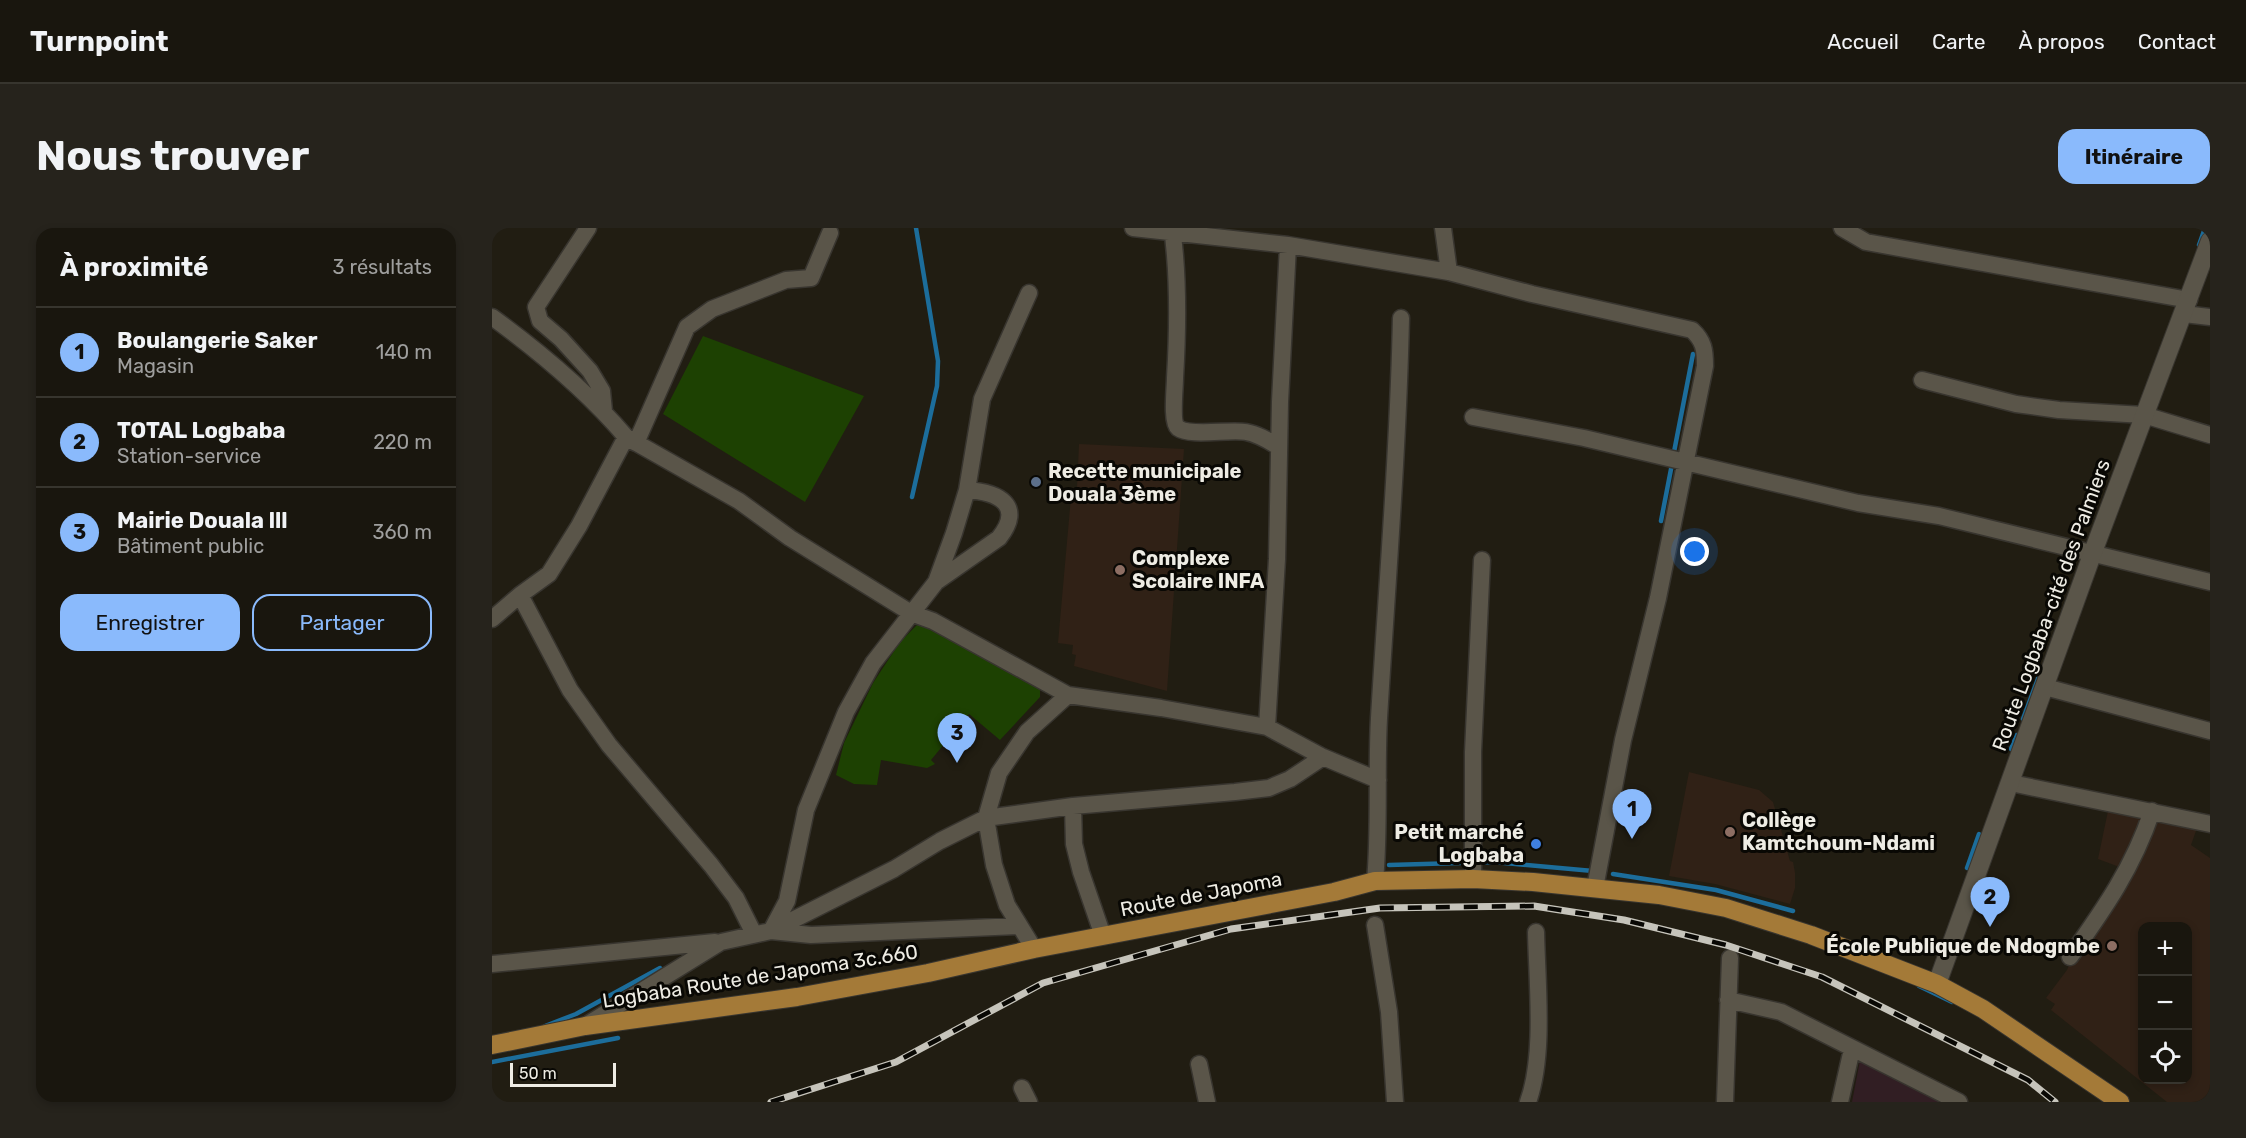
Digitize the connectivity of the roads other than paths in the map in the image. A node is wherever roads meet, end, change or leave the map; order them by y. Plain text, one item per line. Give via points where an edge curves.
1 (588, 228) edge
2 (1133, 228) edge
3 (1443, 228) edge
4 (1842, 228) edge
5 (1877, 228) edge
6 (1172, 231) edge
7 (830, 233) dead end
8 (2210, 241) edge
9 (1866, 242) junction
10 (1288, 244) junction
11 (1449, 272) junction
12 (1029, 293) dead end
13 (2187, 307) junction
14 (492, 317) edge
15 (2210, 317) edge
16 (1401, 318) dead end
17 (1922, 380) dead end
18 (604, 411) junction
19 (2144, 415) junction
20 (1473, 417) dead end
21 (2210, 435) edge
22 (631, 440) junction
23 (1279, 447) junction
24 (1686, 462) junction
25 (967, 490) junction
26 (2093, 552) junction
27 (1482, 560) dead end
28 (936, 582) junction
29 (2210, 582) edge
30 (520, 595) junction
31 (911, 613) junction
32 (492, 619) edge
33 (2045, 687) junction
34 (1068, 695) junction
35 (1267, 727) junction
36 (2210, 731) edge
37 (1323, 757) junction
38 (1378, 780) junction
39 (2011, 783) junction
40 (1073, 806) junction
41 (2152, 811) junction
42 (986, 818) junction
43 (2210, 824) edge
44 (1473, 879) junction
45 (1375, 881) junction
46 (1595, 888) junction
47 (1019, 926) junction
48 (1375, 926) dead end
49 (771, 931) junction
50 (1536, 932) dead end
51 (754, 934) junction
52 (1103, 936) junction
53 (721, 942) junction
54 (1034, 949) junction
55 (2070, 957) dead end
56 (1730, 958) dead end
57 (492, 964) edge
58 (1937, 984) junction
59 (1728, 1000) junction
60 (585, 1026) junction
61 (492, 1045) edge
62 (1852, 1049) junction
63 (1200, 1064) dead end
64 (1207, 1102) edge
65 (1395, 1102) edge
66 (1528, 1102) edge
67 (1725, 1102) edge
68 (1840, 1102) edge
69 (1959, 1102) edge
70 (2120, 1102) edge

1 - 18 street via 536,307 540,321 590,371 602,391
2 - 6 street
3 - 11 street
4 - 9 street
5 - 9 street
6 - 10 street
6 - 23 street via 1178,280 1175,423 1188,431 1245,432
7 - 22 street via 811,278 786,280 712,309 687,327
8 - 13 main road, Route Logbaba-cité des Palmiers
9 - 13 street
10 - 11 street
10 - 23 street
11 - 24 street via 1692,330 1705,347 1705,366
12 - 25 street via 982,399
13 - 15 street
13 - 19 main road, Route Logbaba-cité des Palmiers
14 - 18 street
16 - 38 street
17 - 19 street via 2016,404
18 - 22 street
19 - 21 street
19 - 26 main road, Route Logbaba-cité des Palmiers
20 - 24 street
22 - 30 street via 549,574
22 - 31 street via 739,501 790,538
23 - 35 street
24 - 26 street
24 - 46 street via 1623,741
25 - 28 street
25 - 28 street via 1000,496 1007,505 1007,528 999,538
26 - 29 street
26 - 33 main road, Route Logbaba-cité des Palmiers
27 - 44 street via 1473,752
28 - 31 street
30 - 32 street
30 - 51 street via 570,690 609,745 736,898
31 - 34 street via 933,621
31 - 49 street via 873,663 846,712 806,810 787,901
33 - 36 street
33 - 39 main road, Route Logbaba-cité des Palmiers
34 - 35 street
34 - 42 street via 1027,732 999,773
35 - 37 street
37 - 38 street
37 - 40 street via 1269,788
38 - 45 street
39 - 41 street
39 - 58 main road, Route Logbaba-cité des Palmiers
40 - 42 street
40 - 52 street via 1074,844
41 - 43 street
41 - 55 street via 2141,844 2108,905
42 - 47 street via 994,865 1007,905
42 - 49 street
44 - 45 main road, Route de Japoma
44 - 46 main road, Route de Japoma
45 - 52 main road, Route de Japoma
46 - 58 main road, Route de Japoma via 1726,908 1811,935
47 - 49 street via 811,935
47 - 54 street
48 - 65 street via 1389,1012
49 - 51 street
50 - 66 street via 1536,1076
51 - 53 street
52 - 54 main road, Route de Japoma
53 - 57 street
53 - 60 street
54 - 60 main road, Logbaba Route de Japoma 3c.660 via 797,997
56 - 59 street
58 - 70 main road, Route de Japoma via 1983,1009
59 - 62 street via 1781,1012
59 - 67 street
60 - 61 main road, Logbaba Route de Japoma 3c.660
62 - 68 street
62 - 69 street
63 - 64 street

